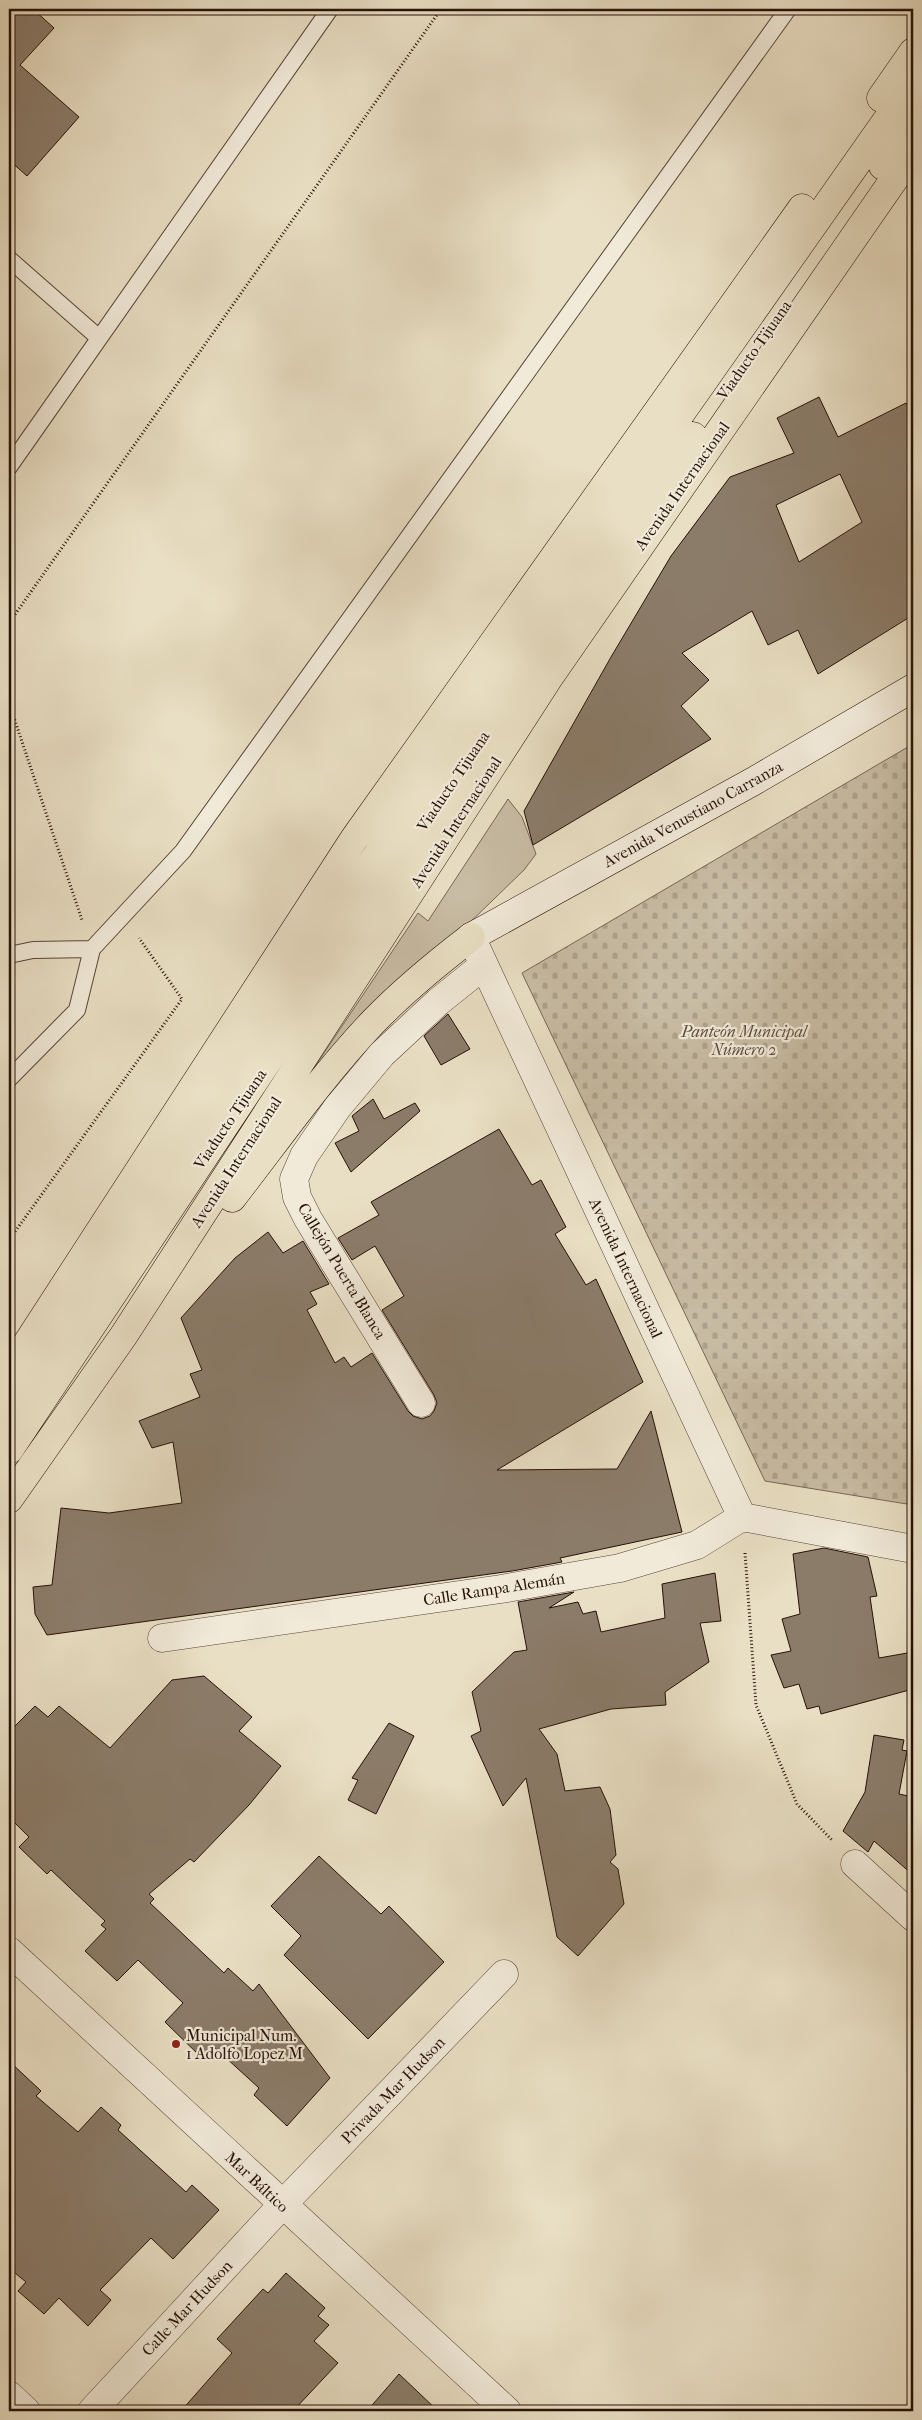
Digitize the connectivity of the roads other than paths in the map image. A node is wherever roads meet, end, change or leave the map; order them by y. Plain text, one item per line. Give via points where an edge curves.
1 (330, 9) edge
2 (788, 9) edge
3 (913, 52) edge
4 (913, 83) edge
5 (913, 122) edge
6 (913, 152) edge
7 (9, 259) edge
8 (100, 338) junction
9 (9, 467) edge
10 (913, 688) edge
11 (471, 936) junction
12 (92, 949) junction
13 (9, 955) edge
14 (484, 965) junction
15 (9, 1079) edge
16 (124, 1335) junction
17 (9, 1371) edge
18 (421, 1403) dead end
19 (9, 1409) edge
20 (9, 1450) edge
21 (9, 1499) edge
22 (742, 1517) junction
23 (913, 1549) edge
24 (162, 1638) dead end
25 (856, 1864) road end
26 (913, 1917) edge
27 (9, 1951) edge
28 (504, 1974) dead end
29 (282, 2205) junction
30 (9, 2394) edge
31 (26, 2411) edge
32 (92, 2411) edge
33 (507, 2411) edge

1 - 8 lane
2 - 12 lane via 183,851
3 - 17 highway via 354,839
4 - 19 highway, Viaducto Tijuana via 496,676
5 - 20 highway, Viaducto Tijuana via 517,686
6 - 16 highway, Avenida Internacional via 550,676
7 - 8 lane
8 - 9 lane
10 - 11 street, Avenida Venustiano Carranza via 754,781
11 - 14 street, Avenida Internacional
11 - 16 highway via 426,972 374,1021 327,1074
12 - 13 lane via 33,950
12 - 15 lane via 77,1010
14 - 18 street, Callejón Puerta Blanca via 382,1054 332,1116 304,1156 294,1179 297,1197 308,1219
14 - 22 street, Avenida Internacional
16 - 21 highway, Avenida Internacional
22 - 23 street
22 - 24 street, Calle Rampa Alemán via 697,1545 620,1568 501,1589
25 - 26 street
27 - 29 street, Mar Báltico
28 - 29 street, Privada Mar Hudson
29 - 32 street, Calle Mar Hudson
29 - 33 street, Mar Báltico
30 - 31 street

